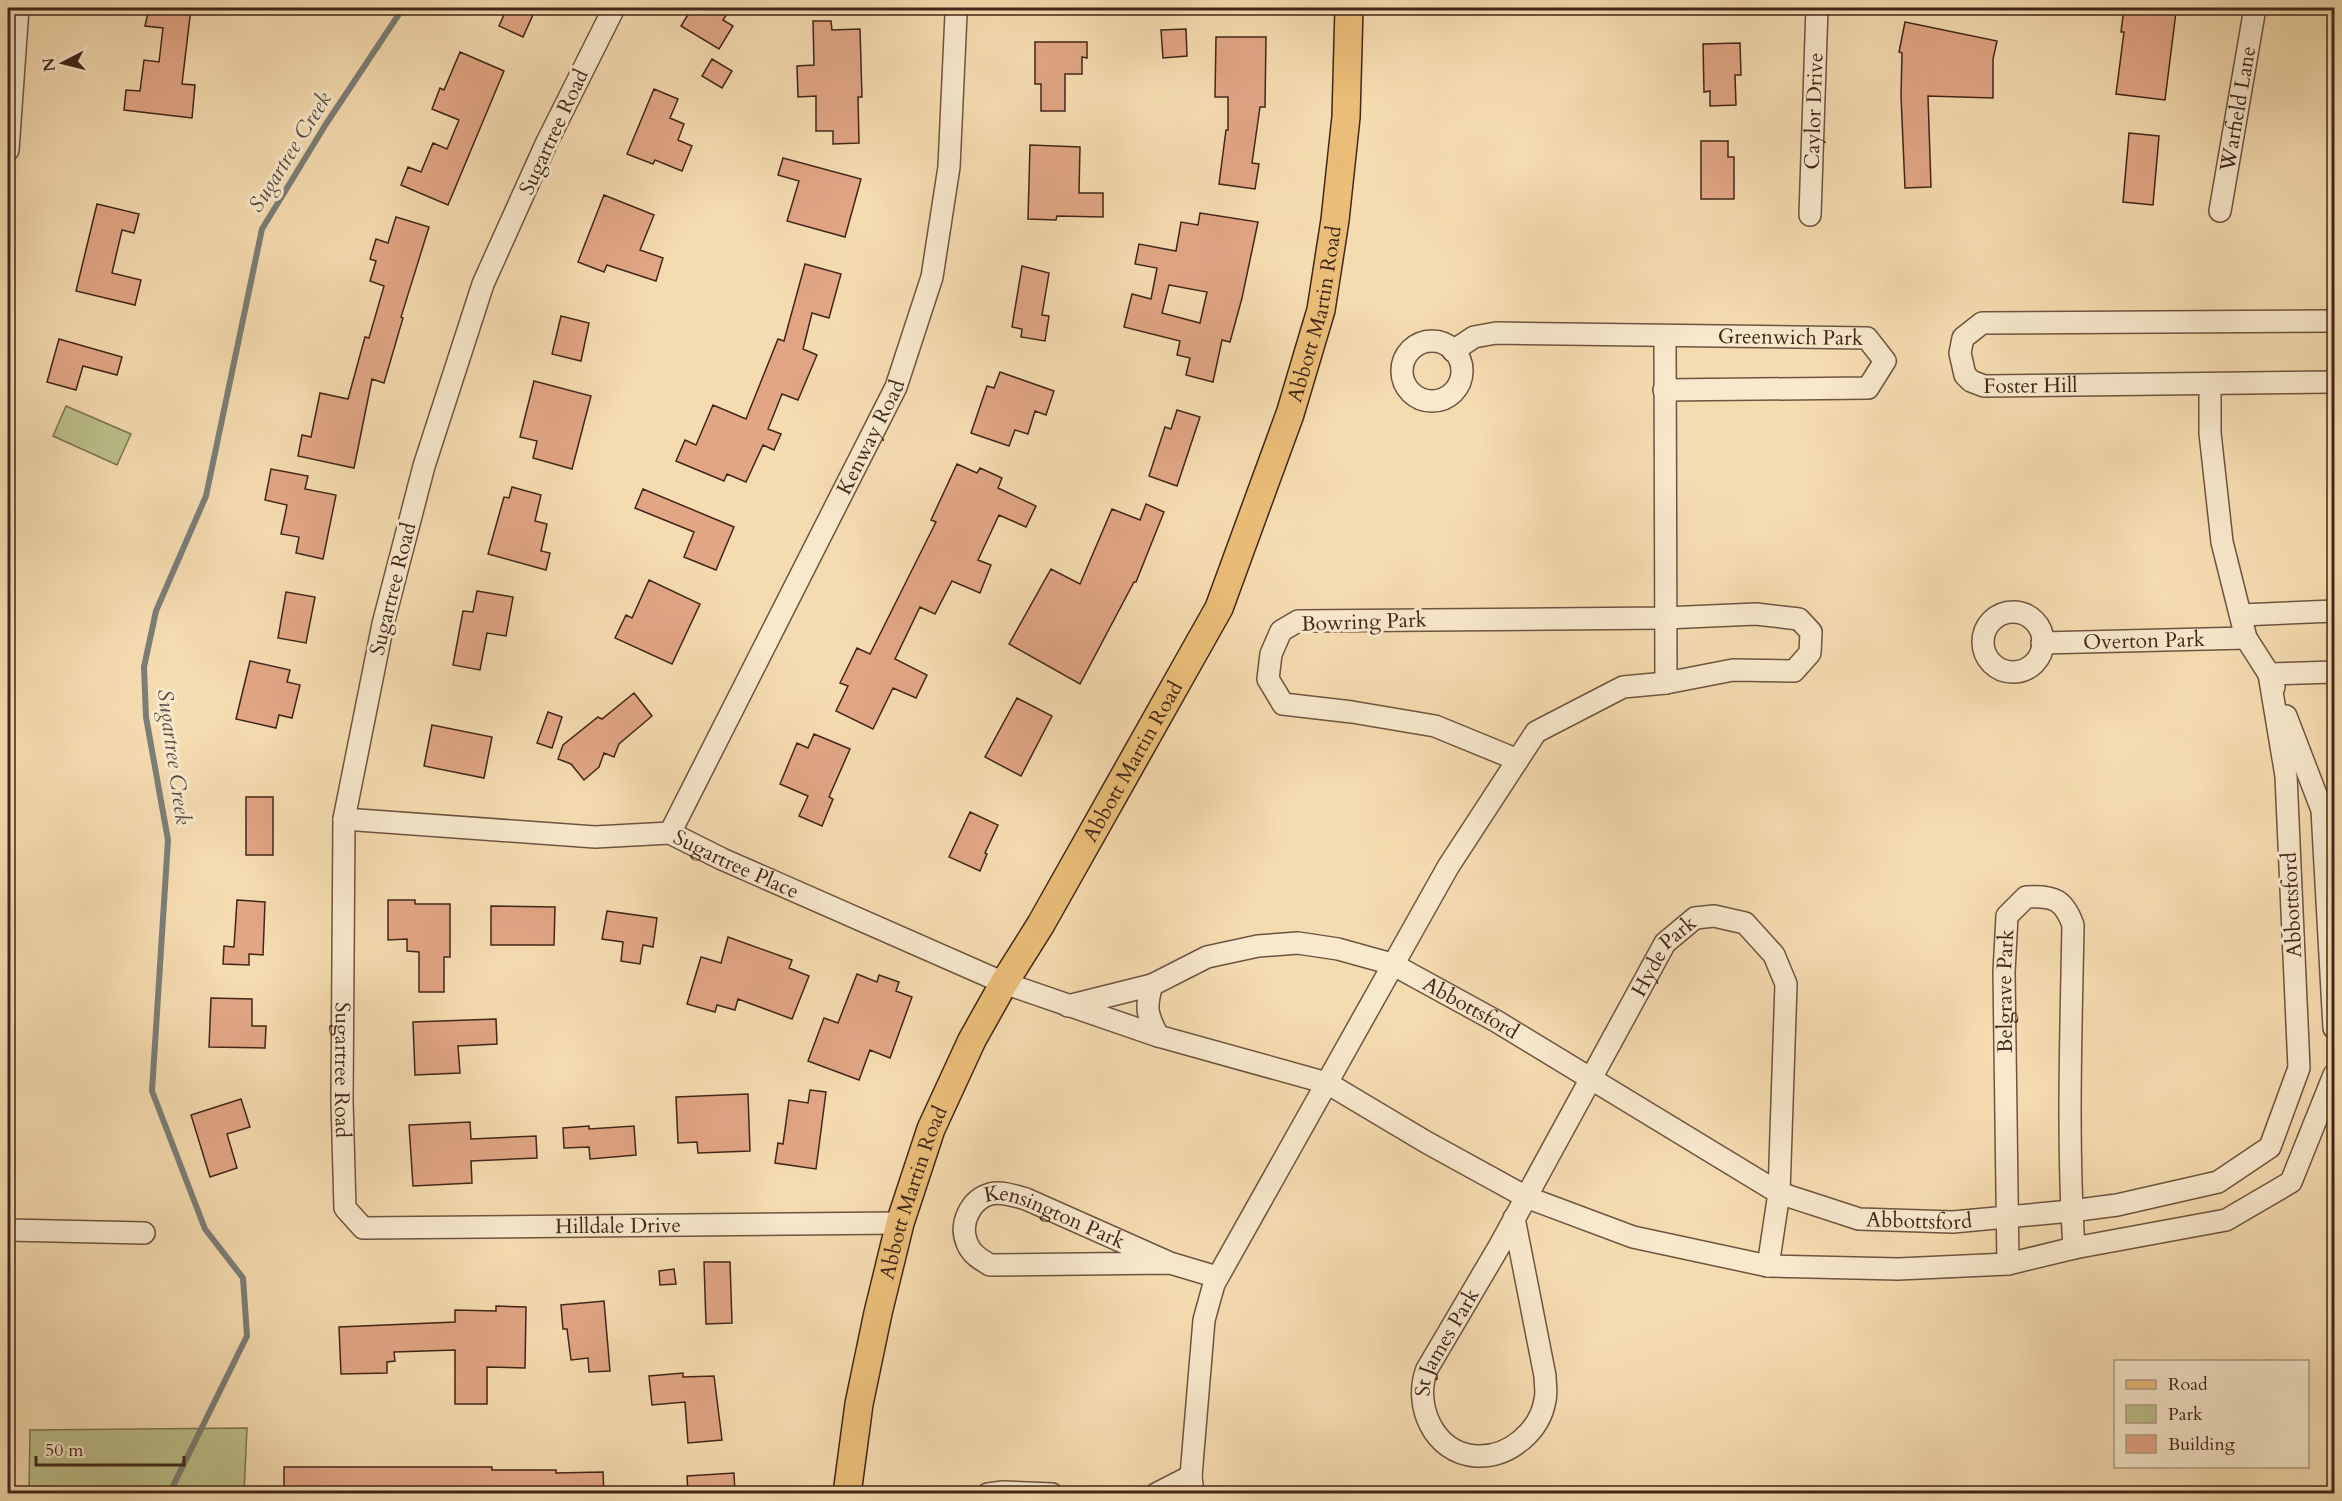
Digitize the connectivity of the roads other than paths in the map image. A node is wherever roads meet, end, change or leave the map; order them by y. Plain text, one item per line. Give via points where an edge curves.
1 (18, 8) edge
2 (614, 8) edge
3 (955, 8) edge
4 (1349, 8) edge
5 (1817, 8) edge
6 (2255, 8) edge
7 (8, 150) edge
8 (2220, 211) dead end
9 (1810, 215) dead end
10 (2334, 321) edge
11 (1665, 336) junction
12 (1453, 351) dead end
13 (2334, 382) edge
14 (2210, 384) junction
15 (1664, 390) junction
16 (2334, 611) edge
17 (2241, 615) junction
18 (1665, 618) junction
19 (2246, 638) junction
20 (2042, 644) dead end
21 (2334, 672) edge
22 (2269, 674) junction
23 (1666, 683) junction
24 (1518, 760) junction
25 (344, 819) junction
26 (670, 832) junction
27 (1392, 964) junction
28 (1004, 983) junction
29 (1152, 985) junction
30 (1068, 1006) junction
31 (2334, 1028) edge
32 (1158, 1036) junction
33 (2299, 1068) junction
34 (2334, 1069) edge
35 (2334, 1075) edge
36 (1590, 1079) junction
37 (1327, 1083) junction
38 (1779, 1193) junction
39 (1526, 1197) junction
40 (345, 1208) joint
41 (2071, 1211) junction
42 (2009, 1217) junction
43 (1514, 1218) junction
44 (900, 1223) junction
45 (8, 1230) edge
46 (144, 1233) dead end
47 (2074, 1248) junction
48 (1170, 1263) junction
49 (2008, 1264) junction
50 (1768, 1266) junction
51 (1217, 1277) junction
52 (1192, 1485) edge
53 (847, 1494) edge
54 (988, 1494) edge
55 (1052, 1494) edge
56 (1156, 1494) edge

1 - 7 street
2 - 25 street, Sugartree Road via 546,144 483,284 408,526 383,624
3 - 26 street, Kenway Road via 950,167 932,277 896,387
4 - 28 main road, Abbott Martin Road via 1345,136 1321,310 1268,477 1219,608
5 - 9 street, Caylor Drive
6 - 8 street, Warfield Lane
10 - 14 street, Foster Hill via 1982,324 1963,338 1960,353 1965,375 1984,386
11 - 12 street, Greenwich Park via 1496,333 1474,337
11 - 15 street
11 - 15 street, Greenwich Park via 1867,338 1885,361 1868,388
13 - 14 street, Foster Hill
14 - 17 street, Abbottsford via 2210,433 2222,542
15 - 18 street
16 - 17 street
17 - 19 street, Abbottsford
18 - 23 street
18 - 23 street, Bowring Park via 1755,614 1799,619 1811,632 1810,653 1794,671 1733,670
18 - 24 street, Bowring Park via 1298,621 1281,631 1271,654 1268,679 1283,704 1435,726
19 - 20 street, Overton Park
19 - 22 street, Abbottsford
21 - 22 street
22 - 31 street, Abbottsford via 2322,810
22 - 33 street, Abbottsford via 2286,776
23 - 24 street, Bowring Park via 1623,687 1536,732
24 - 27 street, Bowring Park via 1448,867
25 - 26 street, Sugartree Place via 595,837
25 - 40 street, Sugartree Road
26 - 28 street, Sugartree Place via 722,859
27 - 29 street, Abbottsford via 1298,943 1258,946 1207,957
27 - 36 street, Abbottsford
27 - 37 street, Bowring Park
28 - 30 street
28 - 44 main road, Abbott Martin Road via 972,1040 931,1129
29 - 30 street, Abbottsford
29 - 32 street via 1148,1016
30 - 32 street
32 - 37 street
33 - 34 street
33 - 41 street, Abbottsford via 2270,1147 2218,1182
35 - 47 street via 2291,1182 2226,1220
36 - 38 street, Abbottsford
36 - 38 street, Hyde Park via 1665,943 1695,918 1713,916 1745,923 1774,955 1786,984
36 - 39 street, Hyde Park
37 - 39 street
37 - 51 street
38 - 42 street, Abbottsford via 1859,1219 1953,1222
38 - 50 street, Hyde Park
39 - 43 street, St James Park
39 - 50 street via 1633,1237
40 - 44 street, Hilldale Drive via 363,1228
41 - 42 street, Abbottsford
41 - 42 street, Belgrave Park via 2073,925 2067,908 2057,899 2026,897 2007,916 2004,972
41 - 47 street, Belgrave Park
42 - 49 street, Belgrave Park
43 - 43 street, St James Park via 1421,1383 1425,1415 1433,1430 1460,1453 1476,1456 1506,1450 1521,1441 1533,1430 1546,1398
44 - 53 main road, Abbott Martin Road via 860,1404
45 - 46 street
47 - 49 street
48 - 48 street, Kensington Park via 990,1265 976,1257 967,1243 964,1225 973,1204 990,1194 1006,1193
48 - 51 street, Kensington Park
49 - 50 street via 1898,1269
51 - 52 street via 1204,1320
52 - 56 street
54 - 55 street

